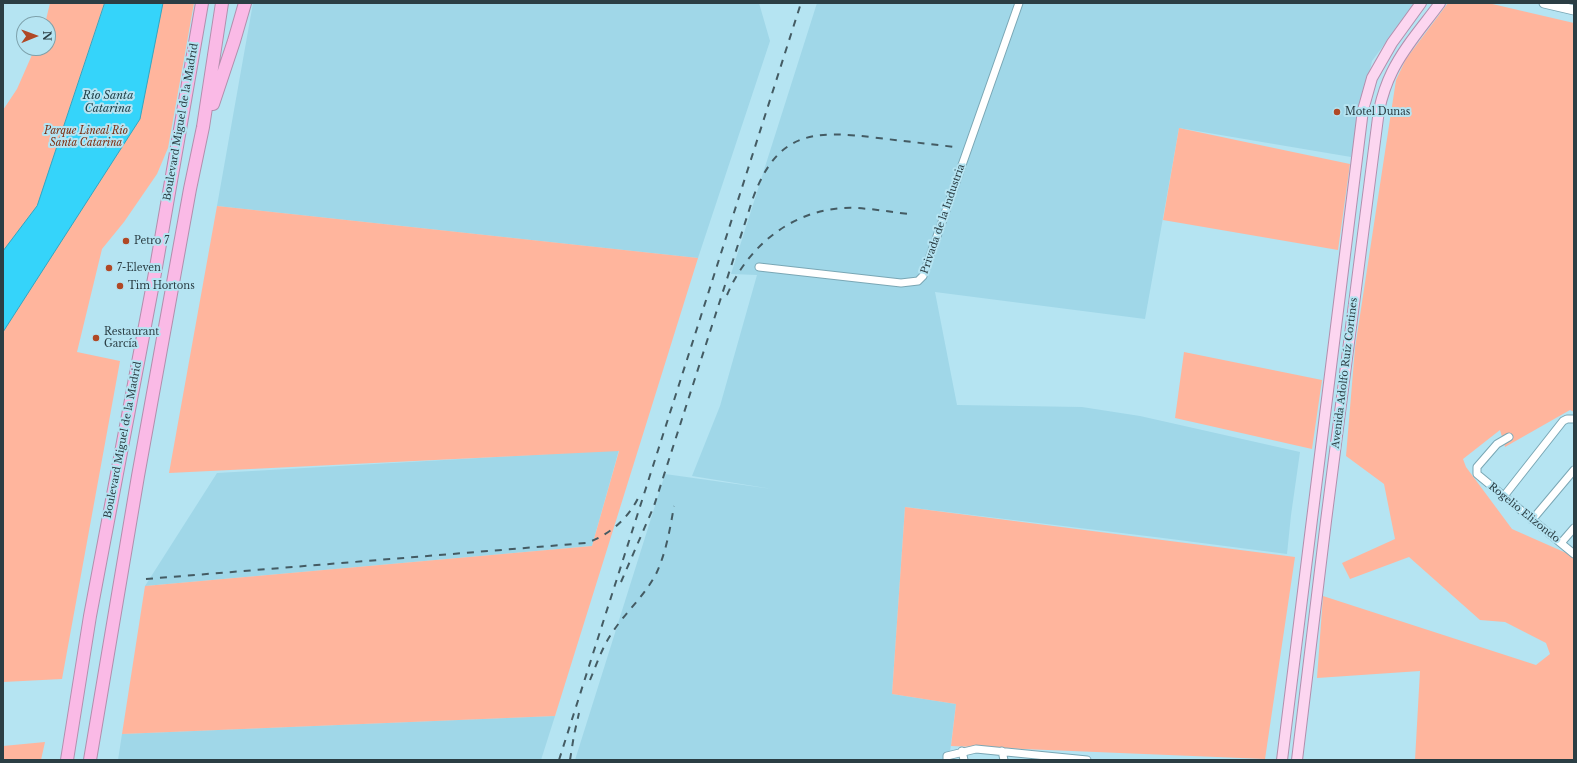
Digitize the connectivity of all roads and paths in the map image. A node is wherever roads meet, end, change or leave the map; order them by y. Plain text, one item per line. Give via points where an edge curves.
1 (194, 3) edge
2 (202, 3) edge
3 (222, 3) edge
4 (245, 3) edge
5 (1019, 3) edge
6 (1421, 3) edge
7 (1440, 3) edge
8 (1544, 3) edge
9 (1574, 10) edge
10 (187, 89) junction
11 (203, 127) junction
12 (759, 267) dead end
13 (1574, 419) edge
14 (1509, 437) dead end
15 (1574, 470) edge
16 (1504, 496) junction
17 (1532, 520) junction
18 (1574, 528) edge
19 (1561, 543) junction
20 (1574, 554) edge
21 (962, 751) junction
22 (1002, 751) junction
23 (947, 758) edge
24 (1046, 758) edge
25 (66, 760) edge
26 (90, 760) edge
27 (964, 760) edge
28 (1004, 760) edge
29 (1087, 760) edge
30 (1282, 760) edge
31 (1297, 760) edge

1 - 10 highway via 183,65
2 - 10 highway, Boulevard Miguel de la Madrid
3 - 11 highway, Boulevard Miguel de la Madrid
4 - 11 highway via 211,110
5 - 12 street, Privada de la Industria via 923,276 918,281 901,283
6 - 30 main road, Avenida Adolfo Ruíz Cortines via 1392,43 1372,78 1363,110
7 - 31 main road, Avenida Adolfo Ruíz Cortines via 1392,71 1379,110
8 - 9 street
10 - 25 highway, Boulevard Miguel de la Madrid
11 - 26 highway, Boulevard Miguel de la Madrid via 139,469
13 - 16 street via 1563,421
14 - 16 street, Rogelio Elizondo via 1497,444 1476,470 1477,474
15 - 17 street
16 - 17 street, Rogelio Elizondo
17 - 19 street, Rogelio Elizondo
18 - 19 street
19 - 20 street, Rogelio Elizondo
21 - 22 street
21 - 23 street
21 - 27 street
22 - 24 street
22 - 28 street
24 - 29 street

